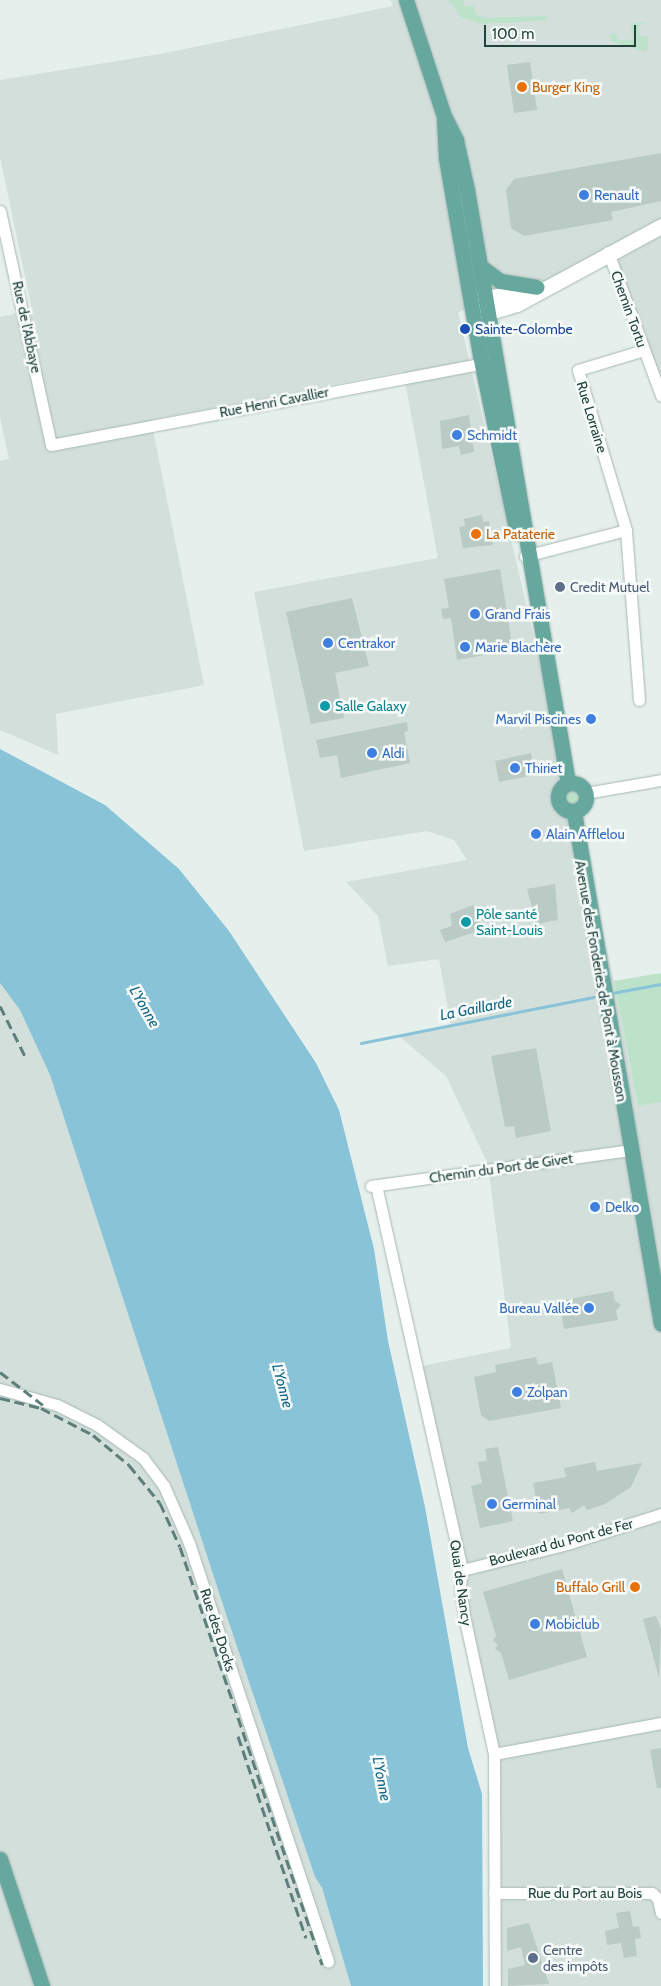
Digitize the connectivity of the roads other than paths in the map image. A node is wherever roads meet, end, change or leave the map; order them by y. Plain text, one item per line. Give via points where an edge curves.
1 (406, 0) edge
2 (444, 116) junction
3 (0, 210) edge
4 (661, 226) edge
5 (608, 252) junction
6 (480, 266) junction
7 (556, 283) junction
8 (537, 287) junction
9 (481, 307) junction
10 (644, 350) junction
11 (498, 361) junction
12 (482, 364) junction
13 (661, 395) edge
14 (51, 445) joint
15 (626, 530) junction
16 (527, 558) junction
17 (639, 700) dead end
18 (661, 780) edge
19 (568, 783) junction
20 (586, 793) junction
21 (574, 812) junction
22 (630, 1150) junction
23 (374, 1186) joint
24 (661, 1324) edge
25 (0, 1389) edge
26 (661, 1514) edge
27 (462, 1570) junction
28 (661, 1723) edge
29 (494, 1754) junction
30 (0, 1860) edge
31 (494, 1893) junction
32 (661, 1913) edge
33 (328, 1962) dead end
34 (42, 1986) edge
35 (495, 1986) edge

1 - 2 main road
2 - 6 main road via 456,140
2 - 9 main road via 442,135
3 - 14 street, Rue de l'Abbaye
4 - 5 street
5 - 7 street
5 - 10 street, Chemin Tortu
6 - 8 main road via 500,281
6 - 9 main road
7 - 8 street
7 - 9 street via 518,304
8 - 9 street
9 - 11 main road
9 - 12 main road
10 - 13 street, Chemin Tortu
10 - 15 street, Rue Lorraine via 578,370
11 - 12 street, Rue Henri Cavallier
11 - 16 main road
12 - 14 street, Rue Henri Cavallier
12 - 16 main road
15 - 16 street
15 - 17 street, Rue Lorraine
16 - 19 main road
18 - 20 street
19 - 20 main road via 577,783
19 - 21 main road via 560,788 558,802 564,809
20 - 21 main road via 583,806
21 - 22 main road, Avenue des Fonderies de Pont à Mousson
22 - 23 street, Chemin du Port de Givet
22 - 24 main road, Avenue des Fonderies de Pont à Mousson
23 - 27 street, Quai de Nancy
25 - 33 street, Rue des Docks via 56,1405 97,1426 143,1458 164,1486 189,1543
26 - 27 street, Boulevard du Pont de Fer via 567,1544
27 - 29 street, Quai de Nancy via 460,1586 465,1620
28 - 29 street
29 - 31 street, Quai de Nancy
30 - 34 main road
31 - 32 street, Rue du Port au Bois via 652,1893 656,1895
31 - 35 street, Quai de Nancy

